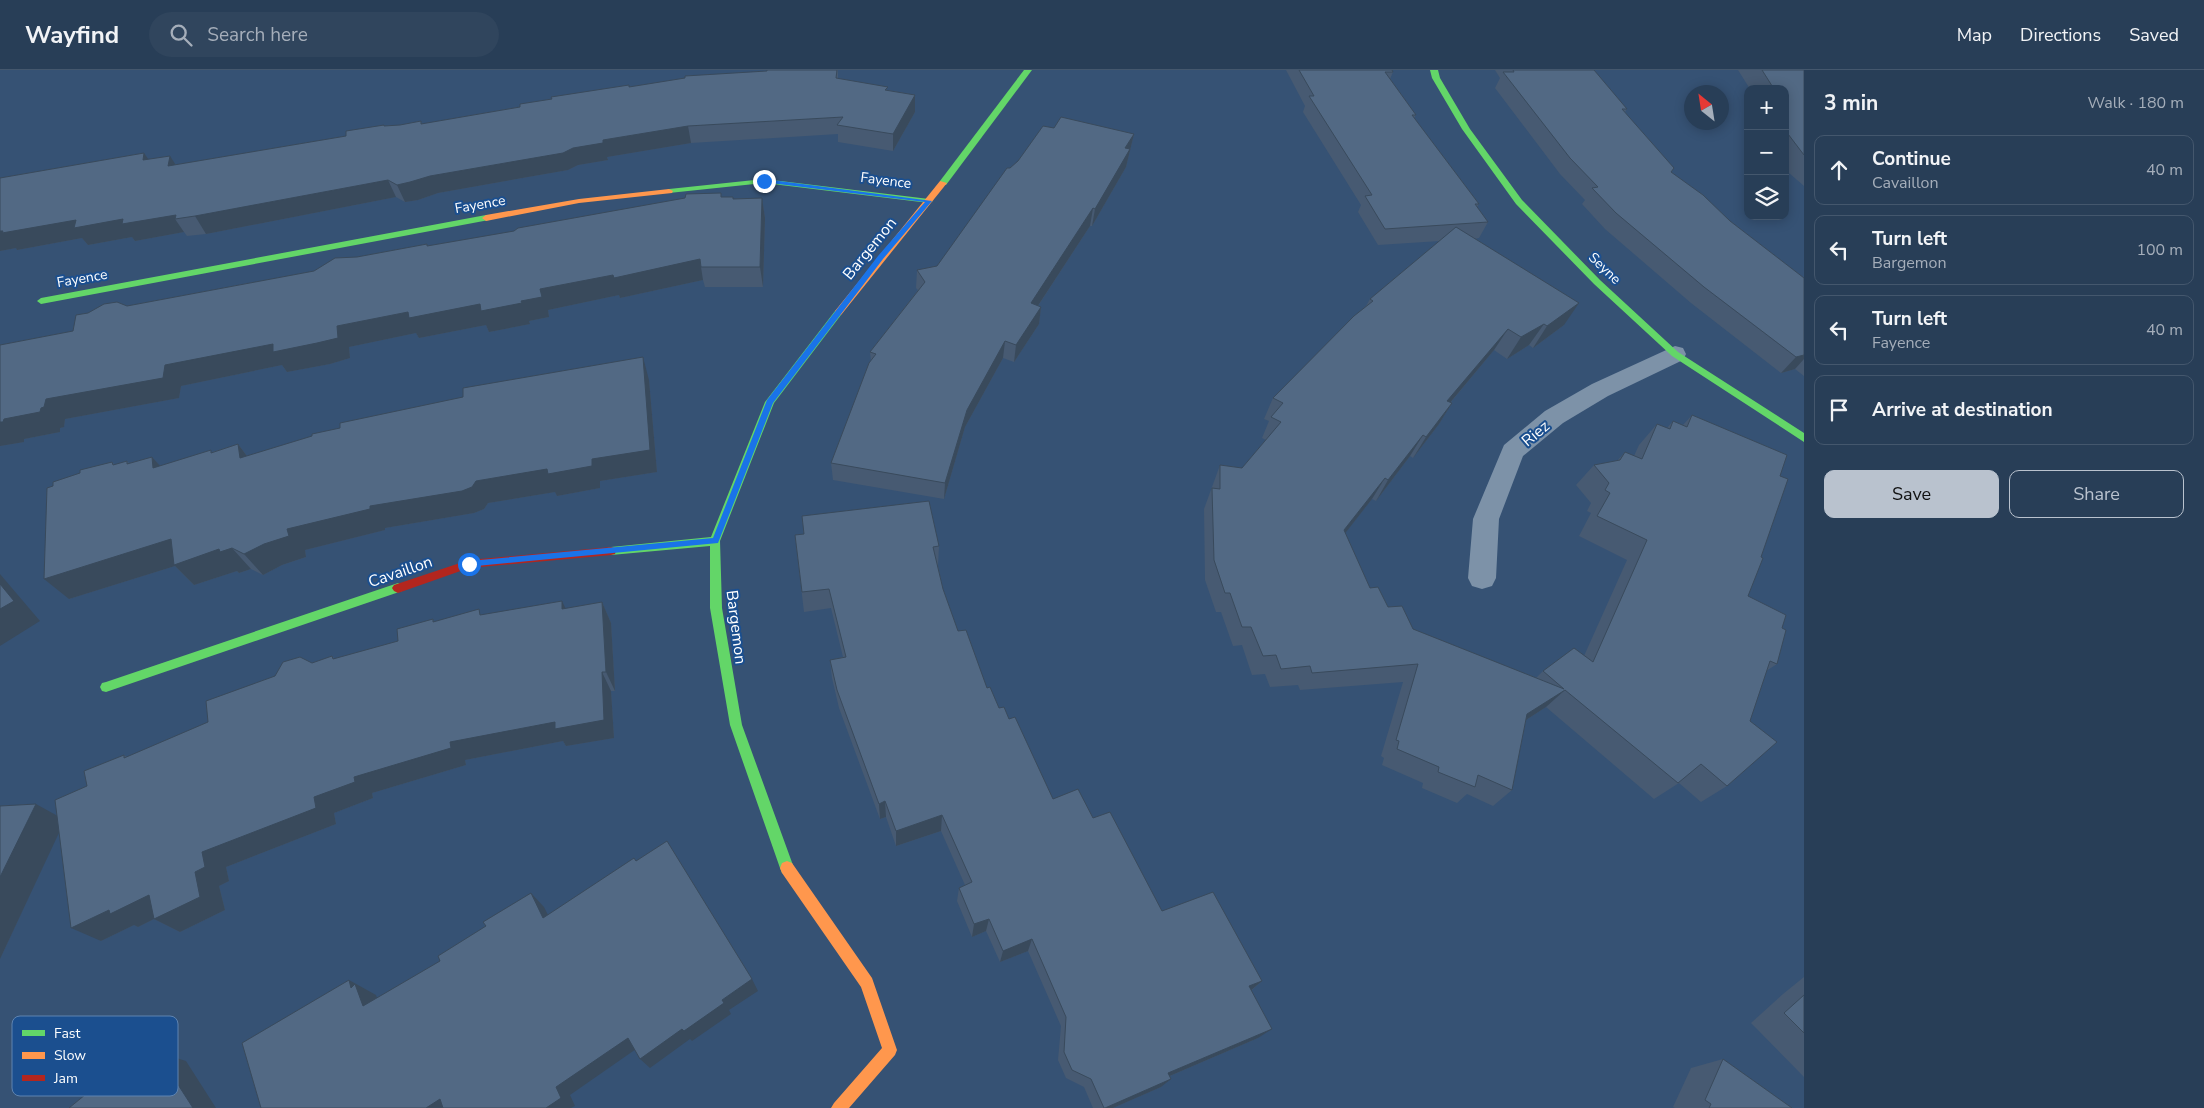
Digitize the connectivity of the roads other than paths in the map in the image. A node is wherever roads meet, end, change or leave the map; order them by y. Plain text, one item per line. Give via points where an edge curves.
1 (1028, 70) edge
2 (1434, 70) edge
3 (929, 201) junction
4 (41, 301) dead end
5 (1675, 354) junction
6 (1804, 438) edge
7 (715, 541) junction
8 (1482, 578) dead end
9 (106, 687) dead end
10 (839, 1108) edge

1 - 3 street, Bargemon
2 - 5 street, Seyne via 1466,129 1519,202
3 - 4 street, Fayence via 764,181 589,200
3 - 7 street, Bargemon via 770,402
5 - 6 street, Seyne
5 - 8 street, Riez via 1600,390 1554,417 1513,451 1486,519
7 - 9 street, Cavaillon via 469,564
7 - 10 street, Bargemon via 716,608 736,725 774,836 784,864 867,983 890,1050

